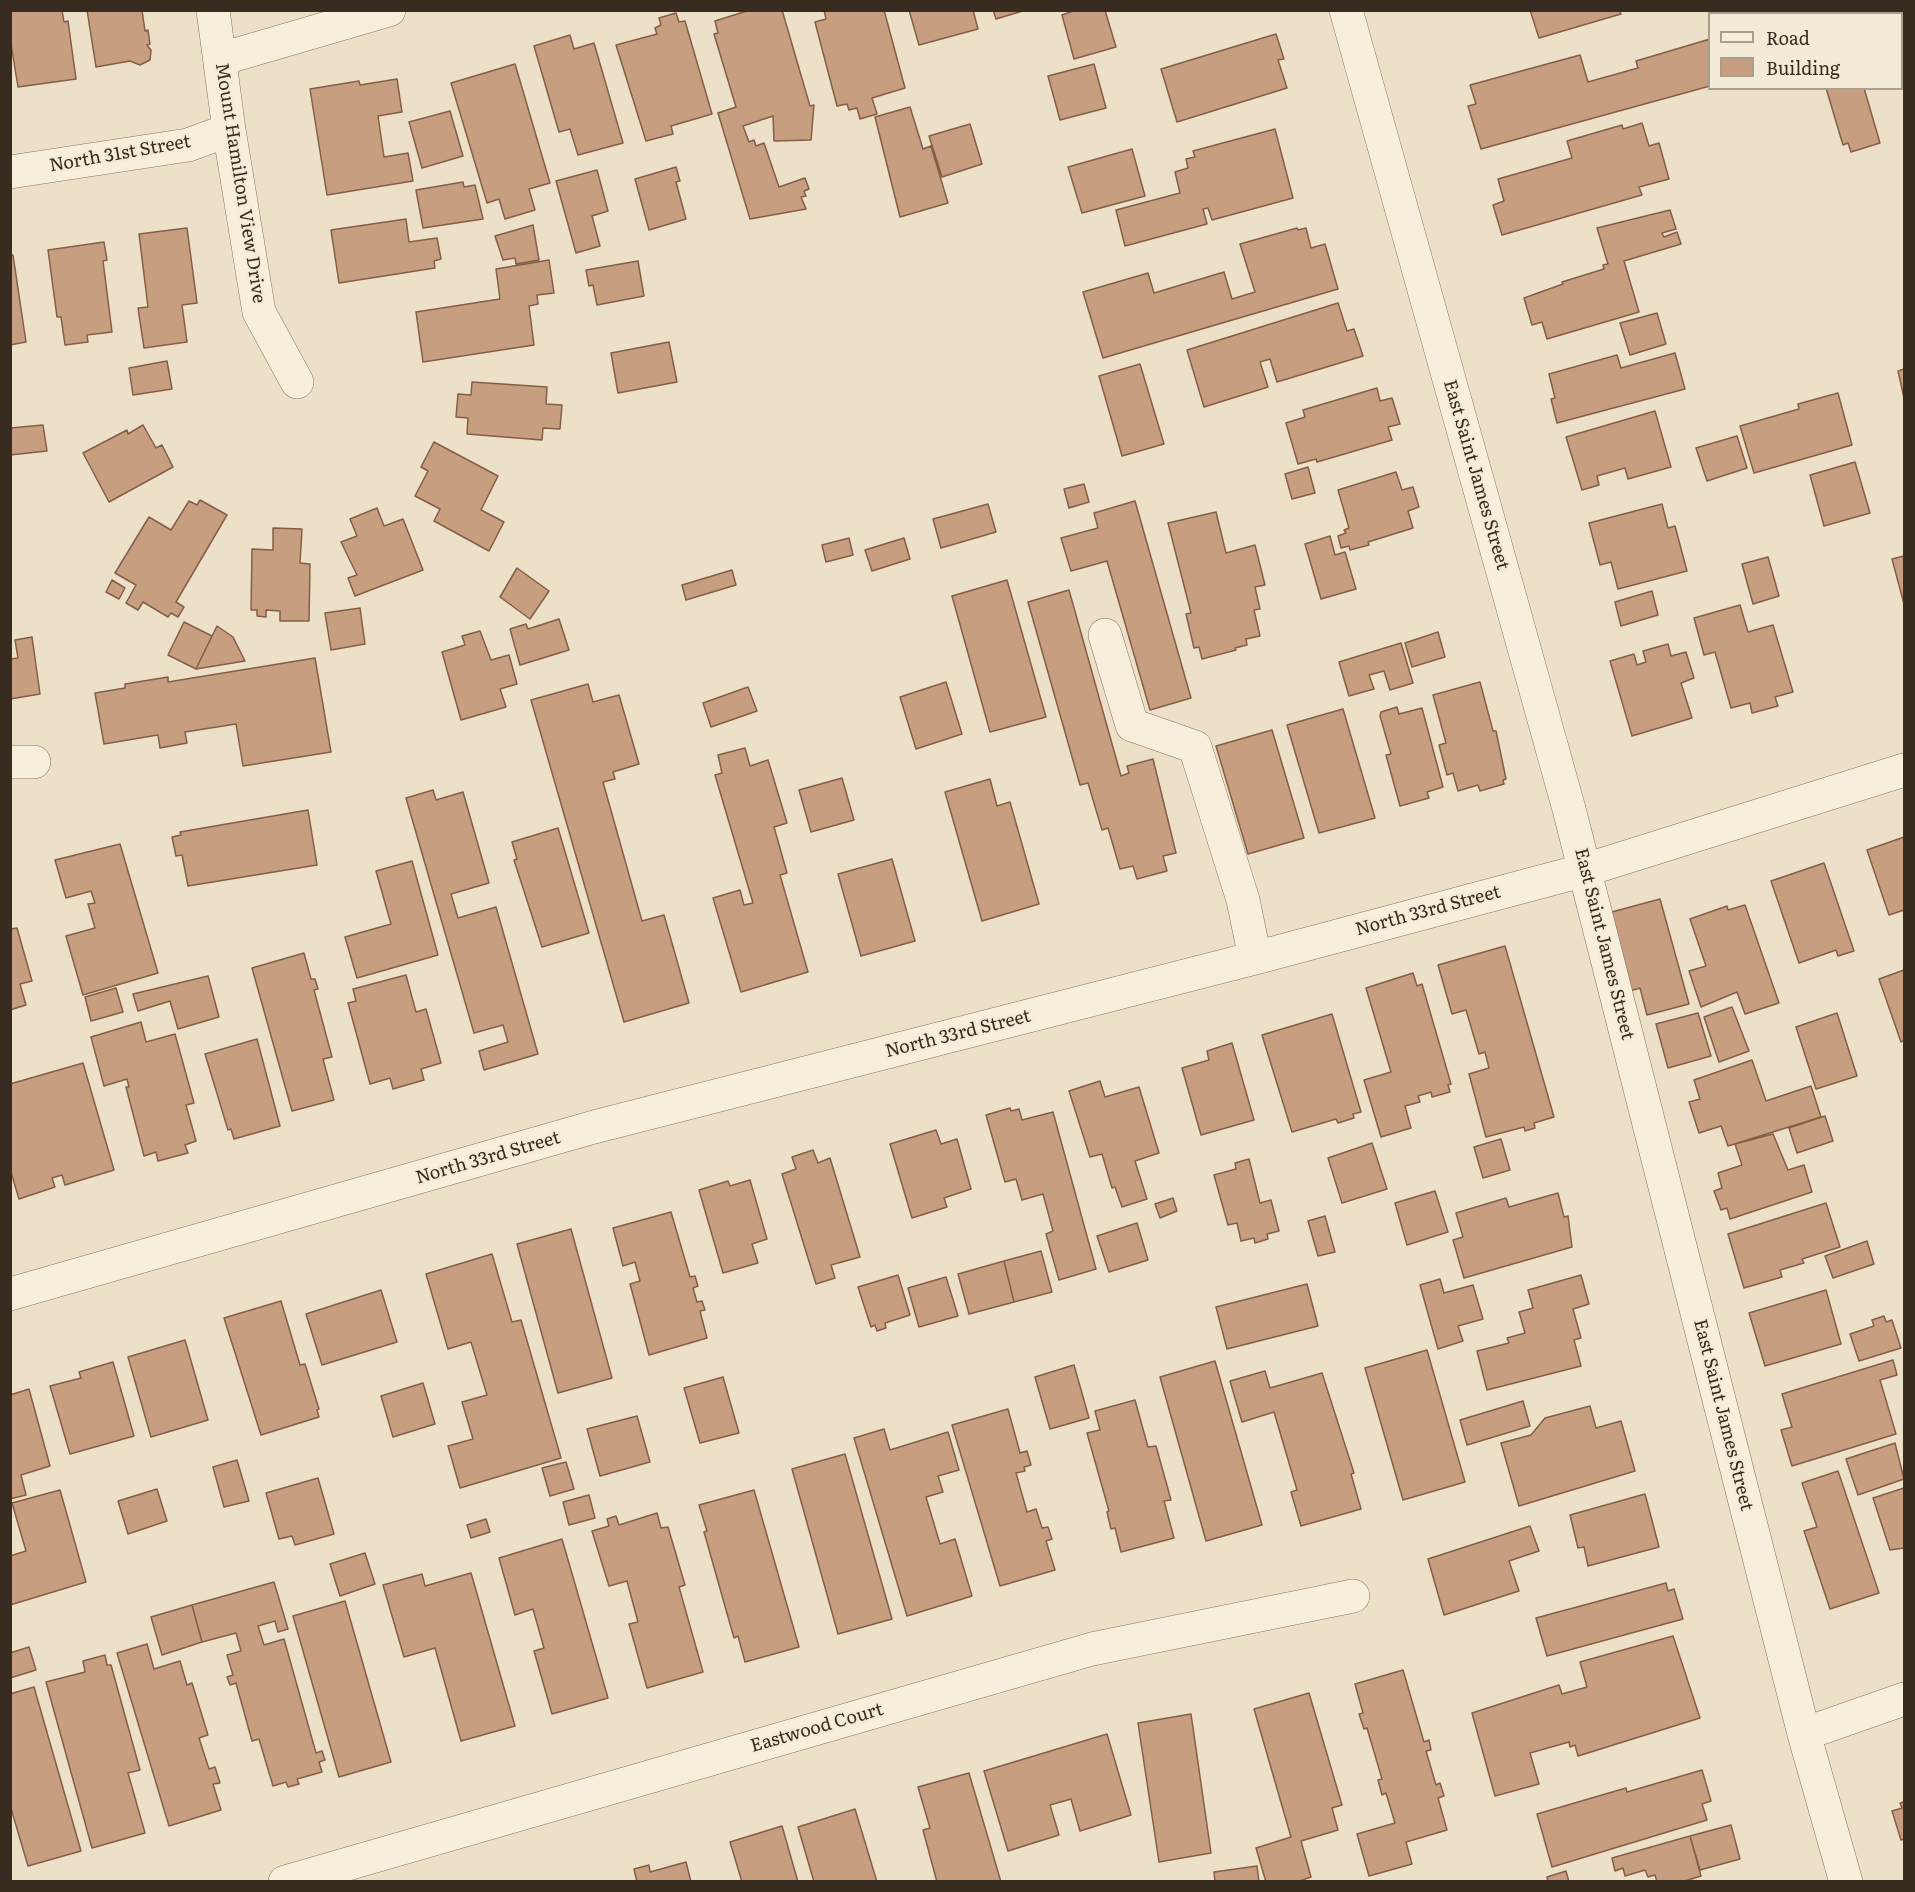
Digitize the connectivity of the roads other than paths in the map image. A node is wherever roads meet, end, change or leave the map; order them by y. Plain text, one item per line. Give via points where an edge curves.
1 (213, 10) edge
2 (389, 10) edge
3 (1346, 10) edge
4 (221, 58) junction
5 (229, 130) junction
6 (10, 172) edge
7 (297, 382) dead end
8 (1105, 635) dead end
9 (1905, 770) edge
10 (1585, 870) junction
11 (1255, 958) junction
12 (10, 1294) edge
13 (1353, 1596) dead end
14 (1905, 1700) edge
15 (1804, 1734) junction
16 (285, 1881) edge
17 (1846, 1881) edge

1 - 4 street, Mount Hamilton View Drive
2 - 4 street
3 - 10 street, East Saint James Street
4 - 5 street, Mount Hamilton View Drive
5 - 6 street, North 31st Street via 188,145
5 - 7 street, Mount Hamilton View Drive via 259,312
8 - 11 street via 1132,725 1195,747 1243,900
9 - 10 street, North 33rd Street
10 - 11 street, North 33rd Street
10 - 15 street, East Saint James Street
11 - 12 street, North 33rd Street via 594,1127
13 - 16 street, Eastwood Court via 1092,1649
14 - 15 street
15 - 17 street, East Saint James Street

